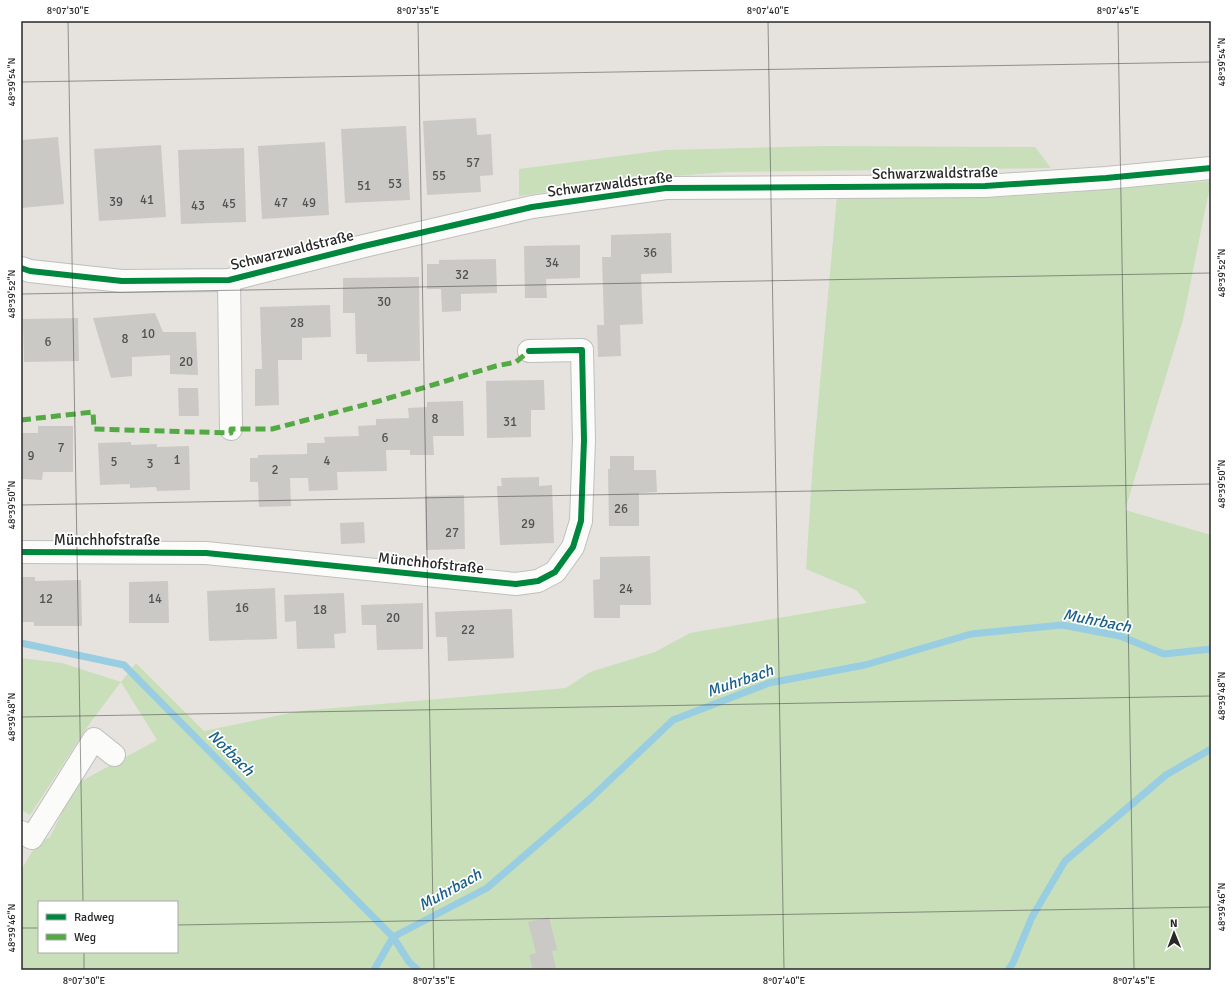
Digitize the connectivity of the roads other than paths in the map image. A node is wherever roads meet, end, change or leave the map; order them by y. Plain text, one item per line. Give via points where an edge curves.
1 (1211, 168) edge
2 (21, 268) edge
3 (229, 280) junction
4 (529, 351) dead end
5 (231, 429) dead end
6 (21, 552) edge
7 (114, 755) dead end
8 (21, 832) edge

1 - 3 street, Schwarzwaldstraße via 985,186 666,188 532,207
2 - 3 street, Schwarzwaldstraße via 122,281
3 - 5 street, Schwarzwaldstraße
4 - 6 street, Münchhofstraße via 582,350 584,440 580,521 573,547 555,572 538,581 516,584 206,553
7 - 8 street via 94,739 32,838

